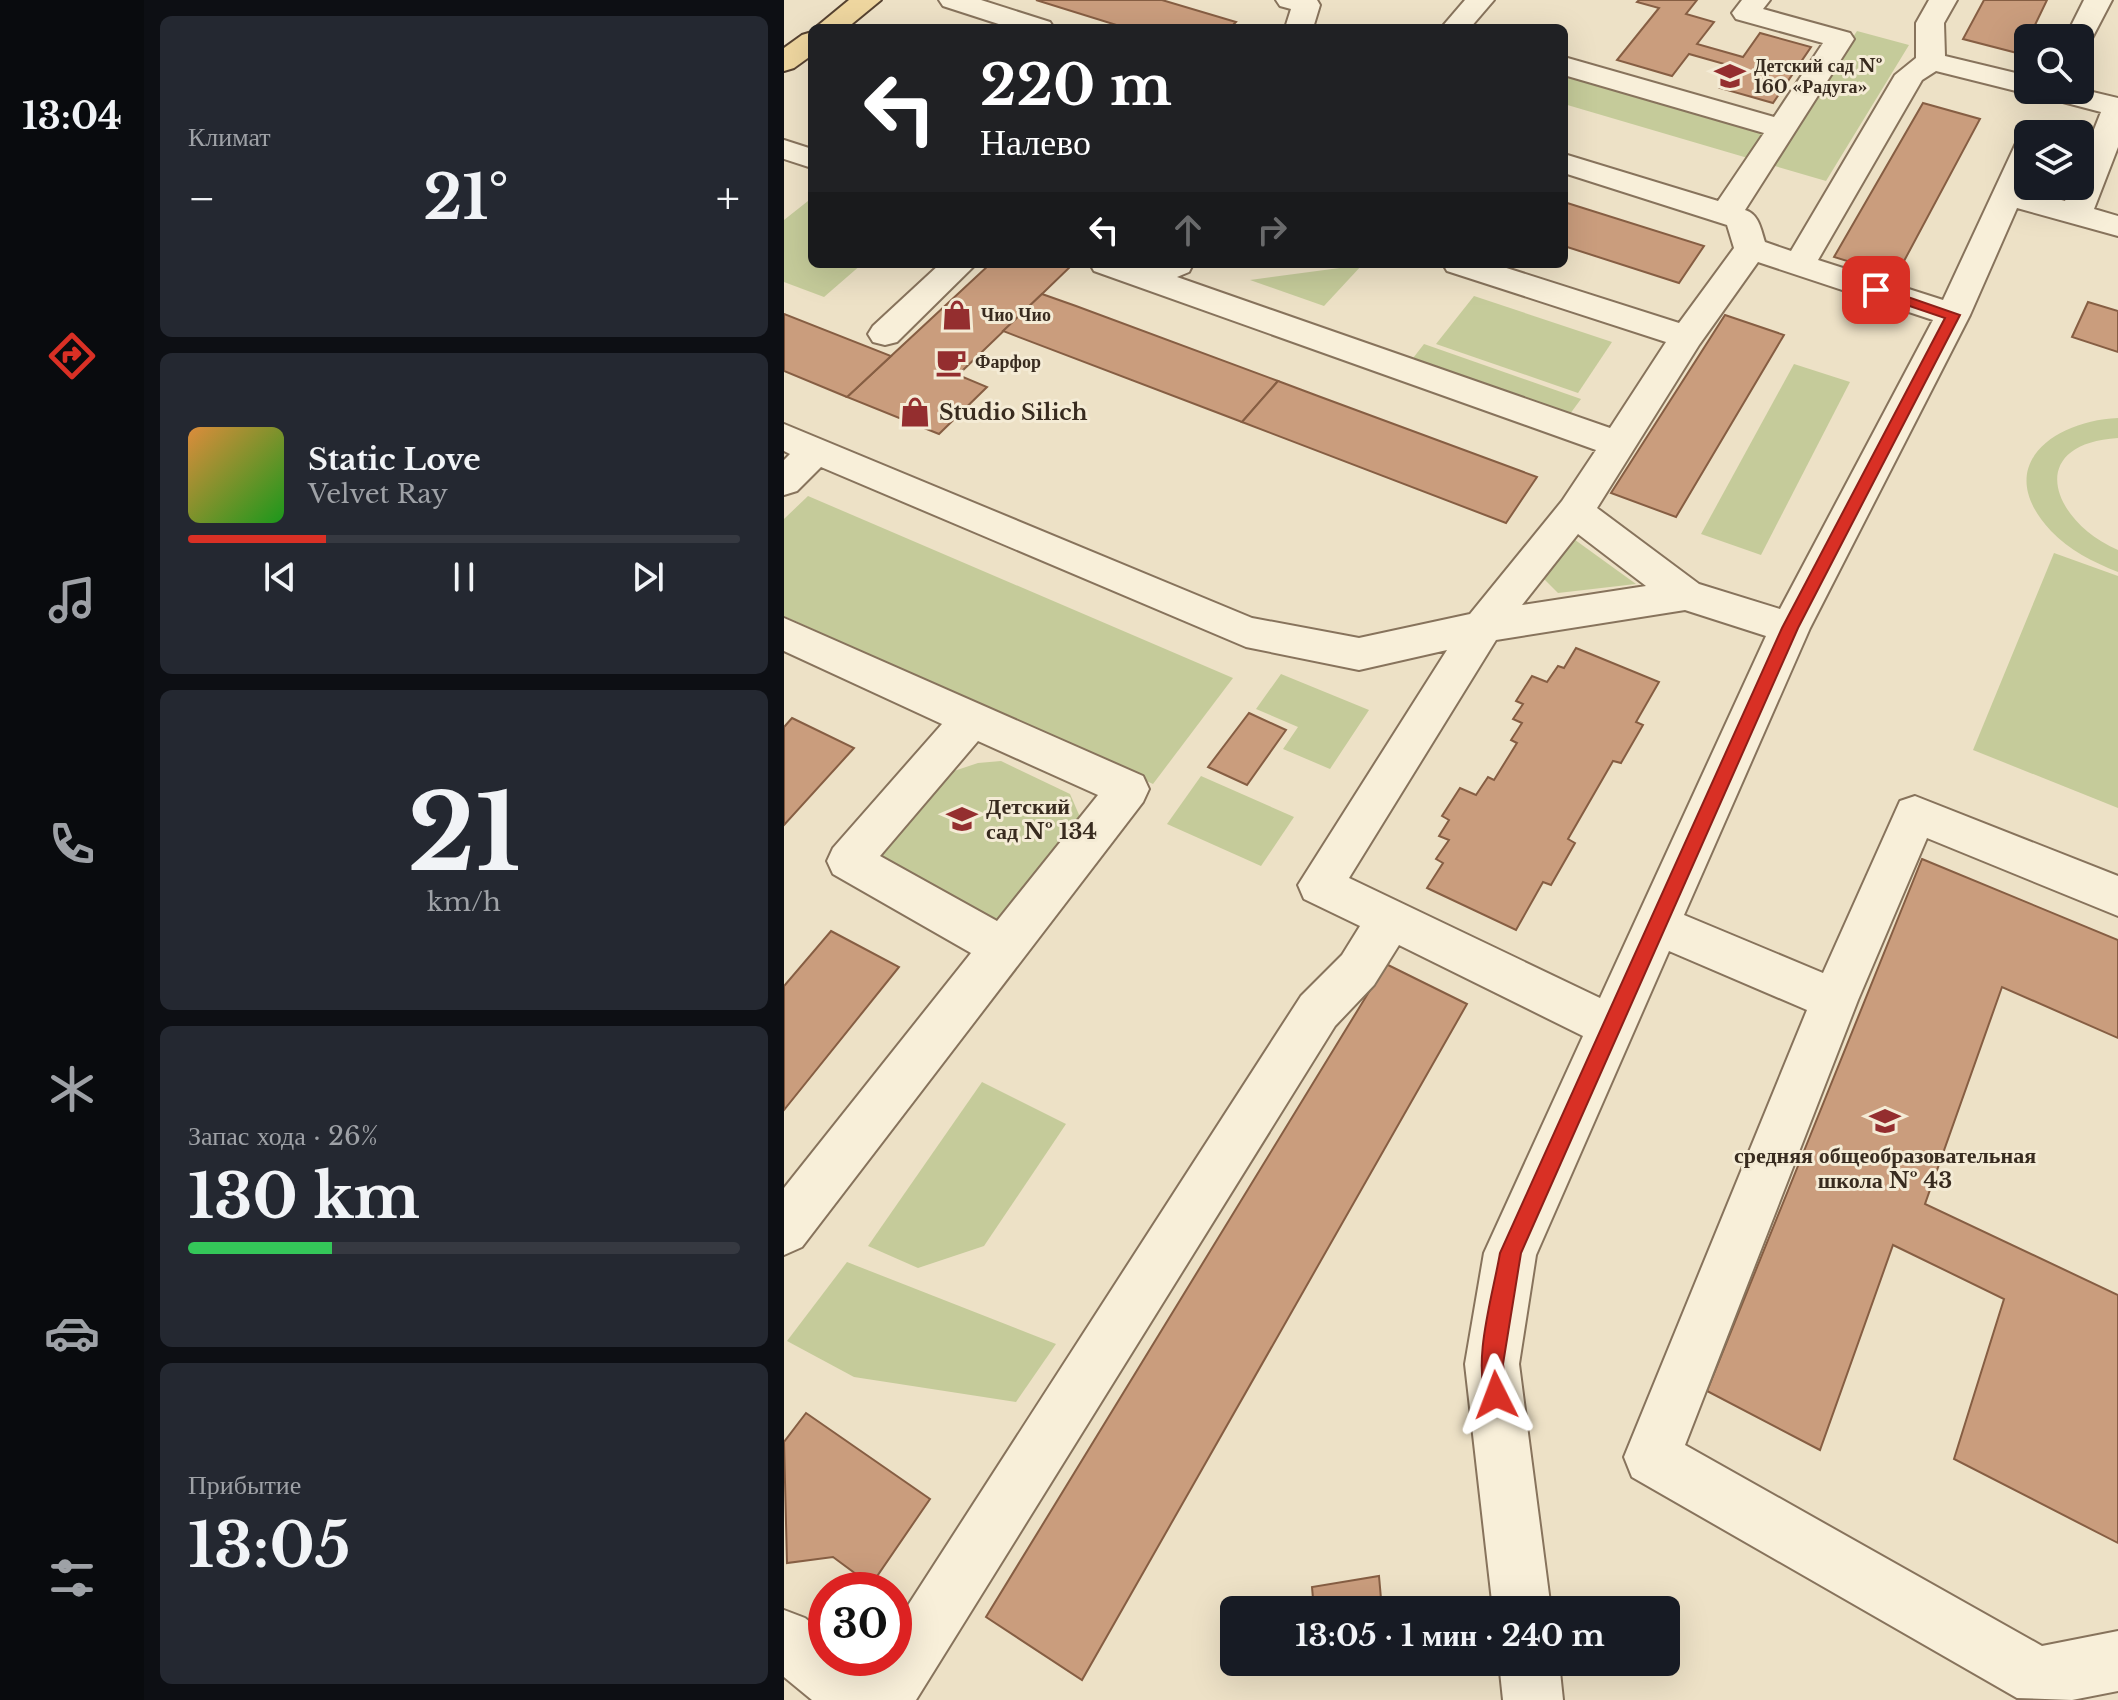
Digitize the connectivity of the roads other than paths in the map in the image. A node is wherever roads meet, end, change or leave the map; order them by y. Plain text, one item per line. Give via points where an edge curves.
1 (867, 0) edge
2 (953, 0) edge
3 (1290, 0) edge
4 (1480, 0) edge
5 (1756, 0) edge
6 (1943, 0) edge
7 (2098, 0) edge
8 (834, 24) edge
9 (1028, 24) edge
10 (1300, 24) edge
11 (1459, 24) edge
12 (2086, 24) edge
13 (808, 44) edge
14 (1931, 61) junction
15 (784, 62) edge
16 (1568, 67) edge
17 (2014, 82) edge
18 (2094, 101) edge
19 (2118, 107) edge
20 (1782, 129) junction
21 (784, 149) edge
22 (808, 158) edge
23 (1568, 164) edge
24 (2014, 181) edge
25 (2008, 195) junction
26 (1726, 214) junction
27 (2076, 214) junction
28 (2118, 226) edge
29 (1751, 249) junction
30 (1799, 265) junction
31 (956, 268) edge
32 (1134, 268) edge
33 (1471, 268) edge
34 (1169, 273) edge
35 (1953, 315) junction
36 (885, 334) dead end
37 (1687, 337) junction
38 (800, 444) edge
39 (1618, 444) junction
40 (784, 482) edge
41 (1575, 511) junction
42 (1685, 595) junction
43 (1483, 627) junction
44 (1790, 628) junction
45 (784, 634) edge
46 (972, 719) junction
47 (2118, 896) edge
48 (1390, 919) junction
49 (1658, 925) junction
50 (1003, 948) junction
51 (1835, 1000) junction
52 (1612, 1027) junction
53 (784, 1229) edge
54 (1520, 1596) edge
55 (784, 1639) edge
56 (2118, 1661) edge
57 (1530, 1676) edge
58 (859, 1700) edge
59 (882, 1700) edge
60 (1533, 1700) edge

1 - 8 main road
2 - 9 street
3 - 10 street via 1306,5
4 - 11 street
5 - 20 street via 1746,13 1840,39
6 - 14 street via 1930,23
7 - 12 street
13 - 15 main road
14 - 17 street
14 - 30 street via 1910,75
16 - 20 street
18 - 19 street
19 - 27 street
20 - 26 street
21 - 22 street
23 - 26 street
24 - 25 street
25 - 27 street
25 - 35 street
26 - 29 street via 1741,219
27 - 28 street
29 - 30 street
29 - 37 street
30 - 35 street
31 - 36 street
32 - 34 street
33 - 37 street
34 - 39 street
35 - 44 street
37 - 39 street
38 - 40 street
38 - 43 street via 1246,632 1359,654
39 - 41 street
41 - 42 street
41 - 43 street
42 - 43 street
42 - 44 street
43 - 48 street via 1320,885
44 - 49 street
45 - 46 street
46 - 50 street via 849,861
46 - 50 street via 1128,789
47 - 51 street via 1915,814
48 - 52 street
48 - 59 street via 1358,970 1318,1011
49 - 51 street
49 - 52 street
50 - 53 street
51 - 56 street via 1652,1457 2038,1677
52 - 54 street via 1510,1253 1492,1364
55 - 58 street
57 - 60 street

